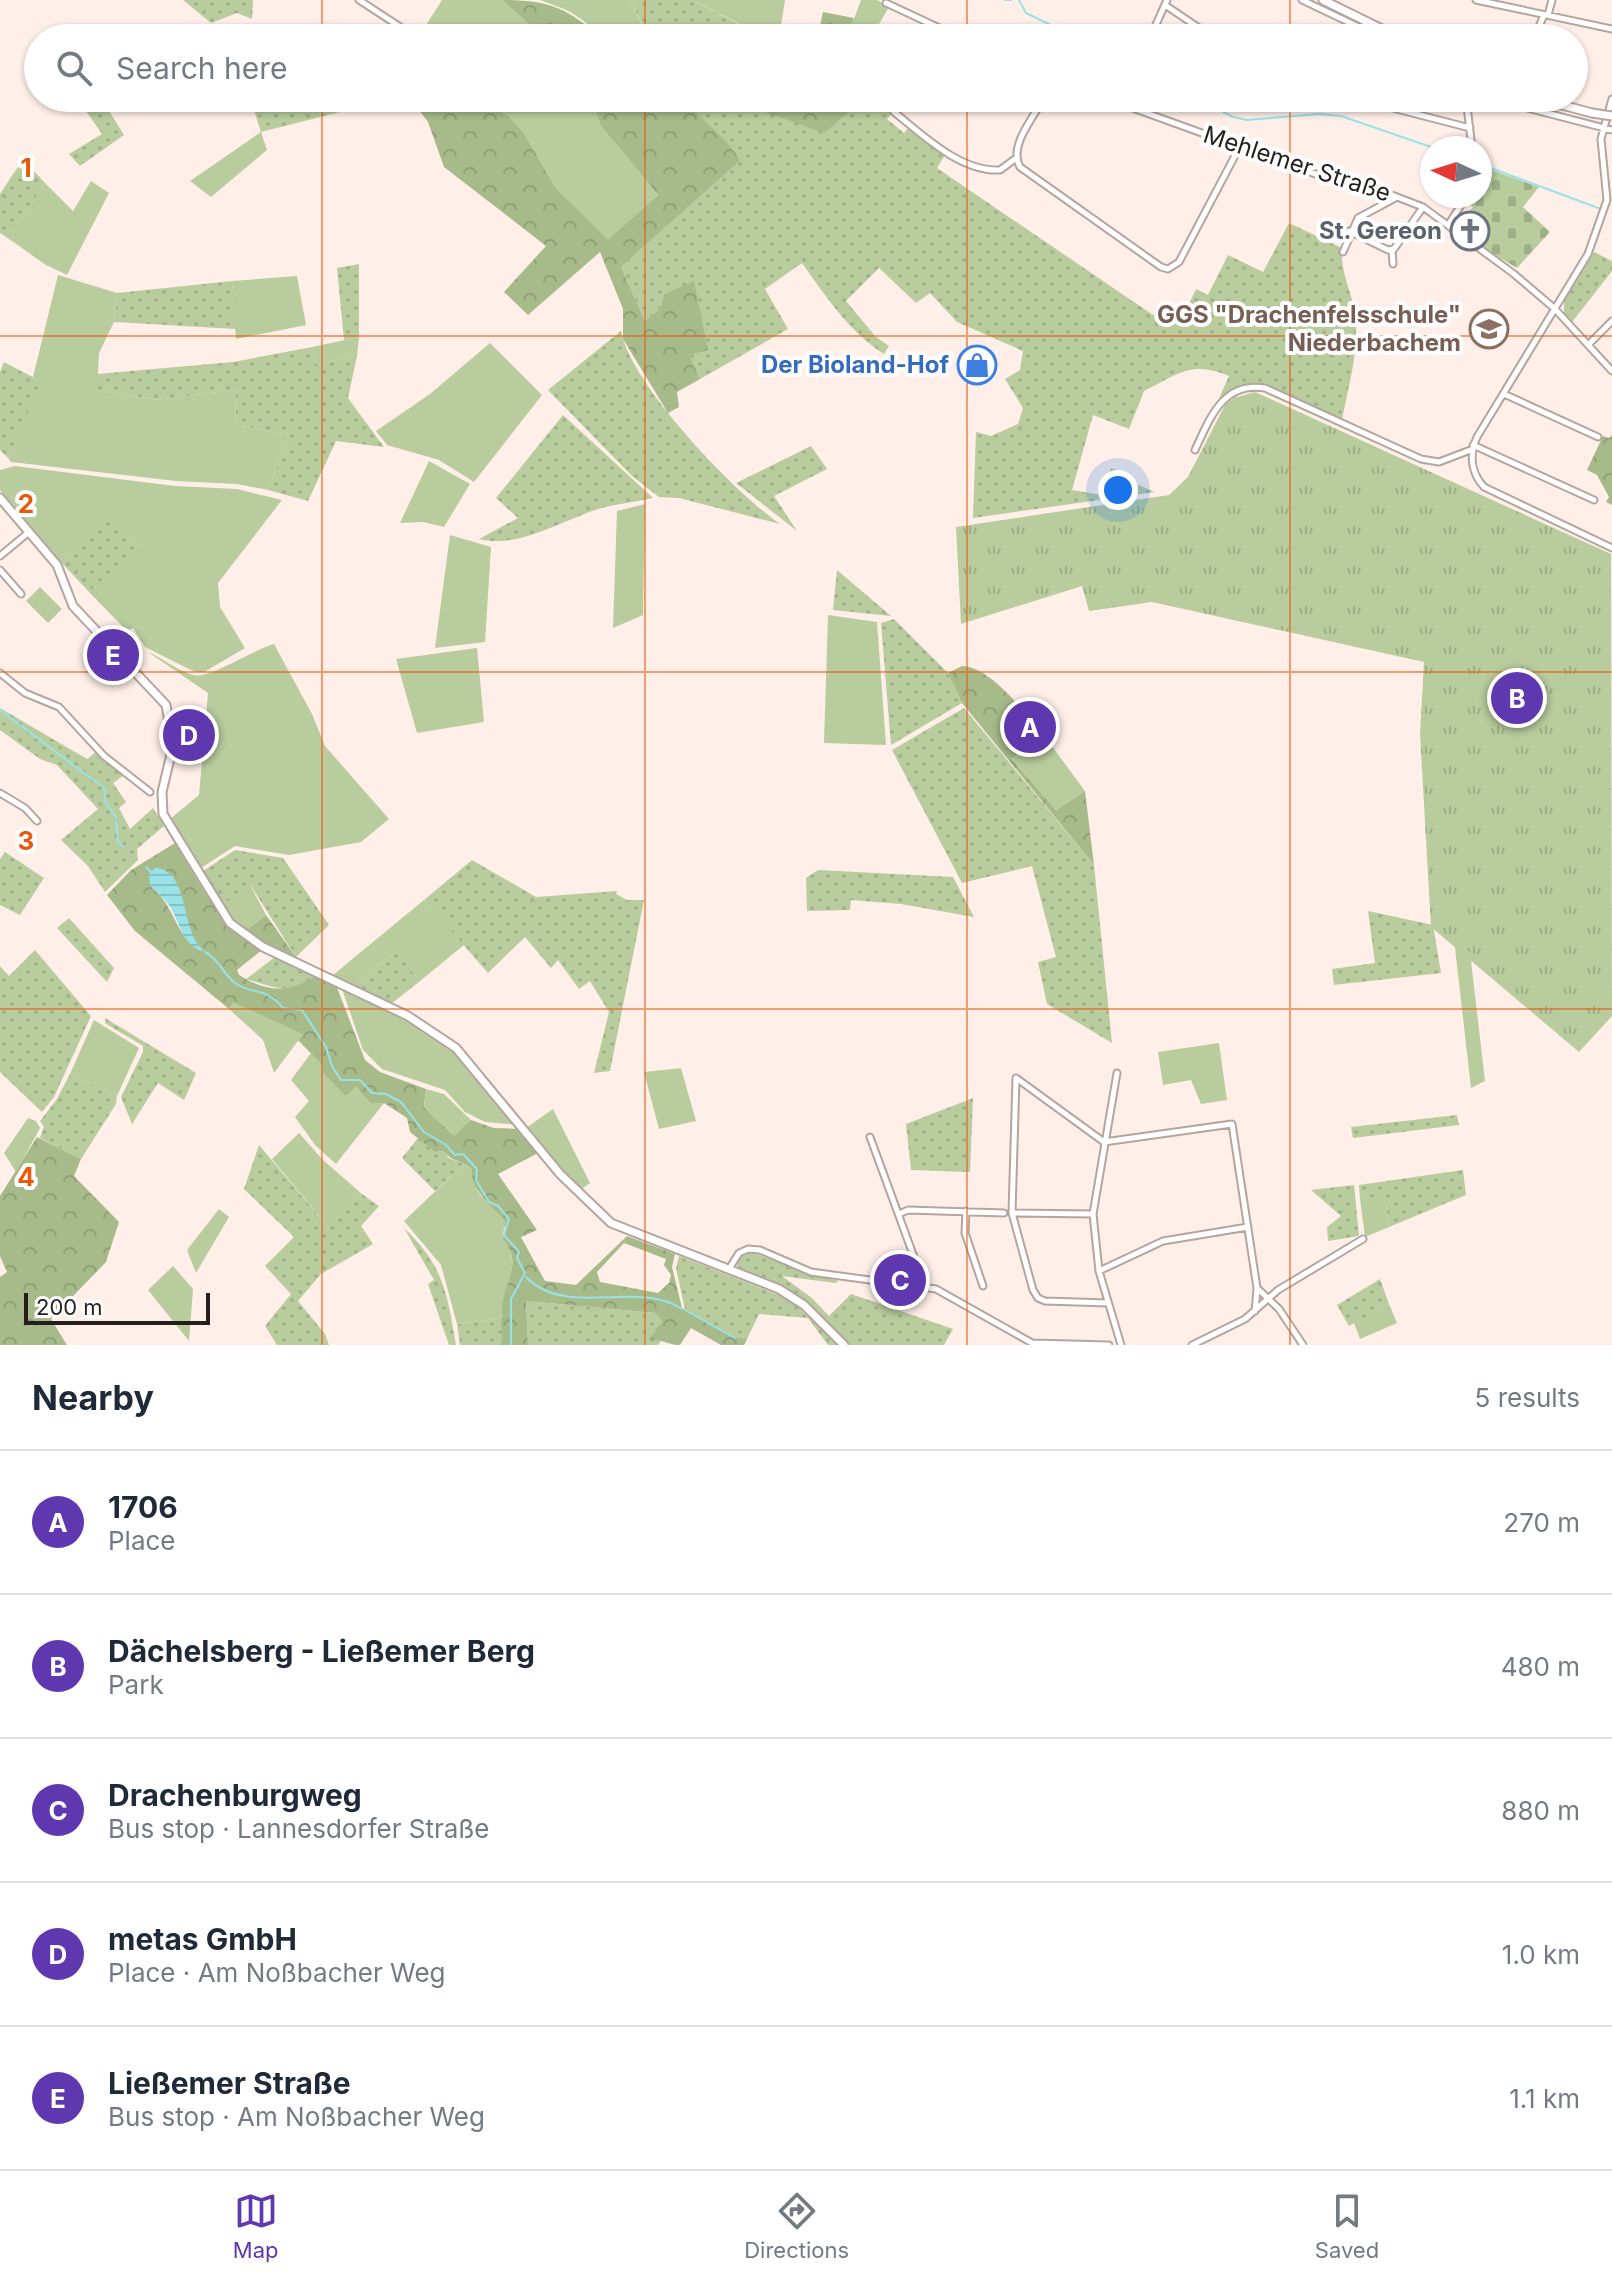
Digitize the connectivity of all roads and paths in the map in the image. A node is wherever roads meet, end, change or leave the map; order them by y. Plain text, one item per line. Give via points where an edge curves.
1 (359, 0) edge
2 (1302, 0) edge
3 (1323, 0) edge
4 (1476, 0) edge
5 (1552, 0) edge
6 (1166, 2) edge
7 (886, 3) dead end
8 (1546, 15) junction
9 (396, 24) edge
10 (931, 24) edge
11 (1156, 24) edge
12 (1195, 24) edge
13 (1353, 24) edge
14 (1372, 24) edge
15 (1541, 24) edge
16 (1612, 29) edge
17 (1612, 99) edge
18 (894, 112) dead end
19 (1036, 112) edge
20 (1143, 112) edge
21 (1408, 112) edge
22 (1469, 112) edge
23 (1540, 112) edge
24 (1588, 112) edge
25 (1612, 116) edge
26 (1470, 128) junction
27 (1602, 129) junction
28 (1612, 130) edge
29 (1471, 136) edge
30 (1239, 148) junction
31 (1015, 159) junction
32 (1398, 197) junction
33 (1420, 206) edge
34 (1422, 208) edge
35 (1424, 208) edge
36 (1459, 208) edge
37 (1448, 225) junction
38 (1349, 231) junction
39 (1391, 250) junction
40 (1343, 252) dead end
41 (1393, 264) dead end
42 (1555, 309) junction
43 (1612, 321) edge
44 (1588, 345) junction
45 (1612, 371) edge
46 (1504, 394) junction
47 (1598, 437) dead end
48 (1473, 447) junction
49 (1195, 450) dead end
50 (0, 498) edge
51 (1594, 500) dead end
52 (29, 532) junction
53 (1612, 548) edge
54 (0, 556) edge
55 (0, 570) edge
56 (21, 594) dead end
57 (0, 673) edge
58 (150, 792) dead end
59 (0, 793) edge
60 (37, 821) dead end
61 (1117, 1073) dead end
62 (870, 1137) dead end
63 (1104, 1142) junction
64 (966, 1211) junction
65 (1004, 1213) dead end
66 (1012, 1213) junction
67 (899, 1214) junction
68 (1093, 1214) junction
69 (1248, 1227) junction
70 (1363, 1239) dead end
71 (728, 1270) junction
72 (1099, 1271) junction
73 (983, 1286) dead end
74 (925, 1287) junction
75 (1257, 1288) junction
76 (1270, 1298) junction
77 (1108, 1303) junction
78 (1255, 1311) junction
79 (844, 1345) edge
80 (1109, 1345) edge
81 (1121, 1345) edge
82 (1192, 1345) edge
83 (1303, 1345) edge

1 - 9 street
2 - 13 street
3 - 14 street
4 - 8 street
5 - 8 street
6 - 11 street
6 - 12 street
7 - 10 street
8 - 15 street
8 - 16 street
17 - 27 street
18 - 31 street via 947,153 971,163 1000,170
19 - 31 street
20 - 30 street, Mehlemer Straße
21 - 26 street
22 - 26 street
23 - 27 street
24 - 25 street, bridge
26 - 29 street
27 - 28 street
27 - 42 street via 1606,205 1588,254
30 - 31 street via 1179,262 1168,269 1040,184
30 - 32 street, Mehlemer Straße
32 - 33 street, Mehlemer Straße
32 - 38 street via 1358,218
34 - 39 street
35 - 37 street, Mehlemer Straße
36 - 37 street
37 - 42 street, Mehlemer Straße
38 - 39 street
38 - 40 street
39 - 41 street
42 - 44 street, Mehlemer Straße
42 - 46 street
43 - 44 street
44 - 45 street, Mehlemer Straße
46 - 47 street
46 - 48 street
48 - 49 street via 1439,462 1421,459 1254,386 1219,402
48 - 51 street
48 - 53 street via 1475,475 1484,487
50 - 52 street
52 - 54 street
52 - 71 street via 57,565 73,606 170,712 173,746 162,792 163,814 214,902 238,931 433,1030 469,1059 560,1174 600,1215 625,1231
55 - 56 street
57 - 58 street via 25,693 59,707 104,756
59 - 60 street
61 - 63 street
62 - 67 street
63 - 66 street via 1016,1078
63 - 68 street
63 - 69 street via 1232,1124
64 - 65 street
64 - 67 street
64 - 73 street via 965,1233
66 - 68 street
66 - 77 street via 1038,1298
67 - 74 street
68 - 72 street
69 - 72 street via 1163,1241
69 - 75 street
70 - 76 street
71 - 74 street via 734,1257 748,1249 760,1250 811,1272
71 - 79 street via 779,1289 804,1305
72 - 77 street
74 - 80 street via 1032,1343
75 - 76 street
75 - 78 street
76 - 78 street
76 - 83 street
77 - 81 street
78 - 82 street

